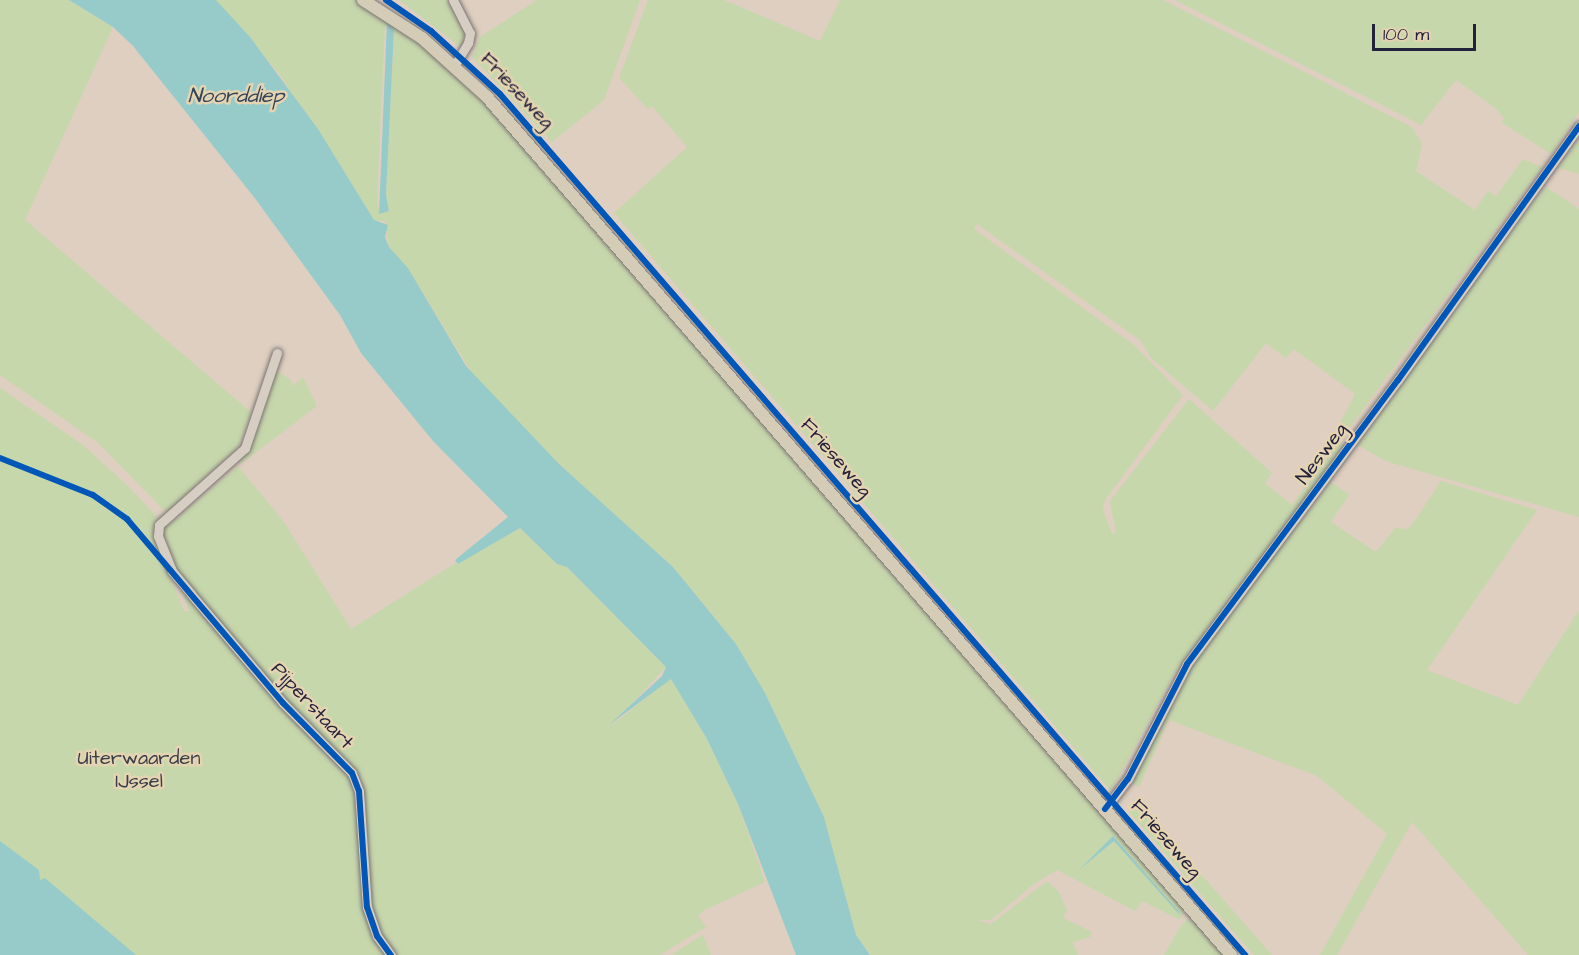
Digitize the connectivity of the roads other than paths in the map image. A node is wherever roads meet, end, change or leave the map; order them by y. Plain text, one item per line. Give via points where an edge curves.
1 (363, 0) edge
2 (453, 0) edge
3 (455, 65) junction
4 (1579, 126) edge
5 (277, 352) dead end
6 (1105, 809) junction
7 (391, 955) edge
8 (1231, 955) edge

1 - 3 main road, Frieseweg via 422,38
2 - 3 street via 470,33
3 - 6 main road, Frieseweg via 494,105
4 - 6 street, Nesweg via 1412,363 1187,664 1128,779
5 - 7 street, Pijperstaart via 245,448 159,525 158,536 172,571 283,703 352,773 359,791 367,907 377,936
6 - 8 main road, Frieseweg

